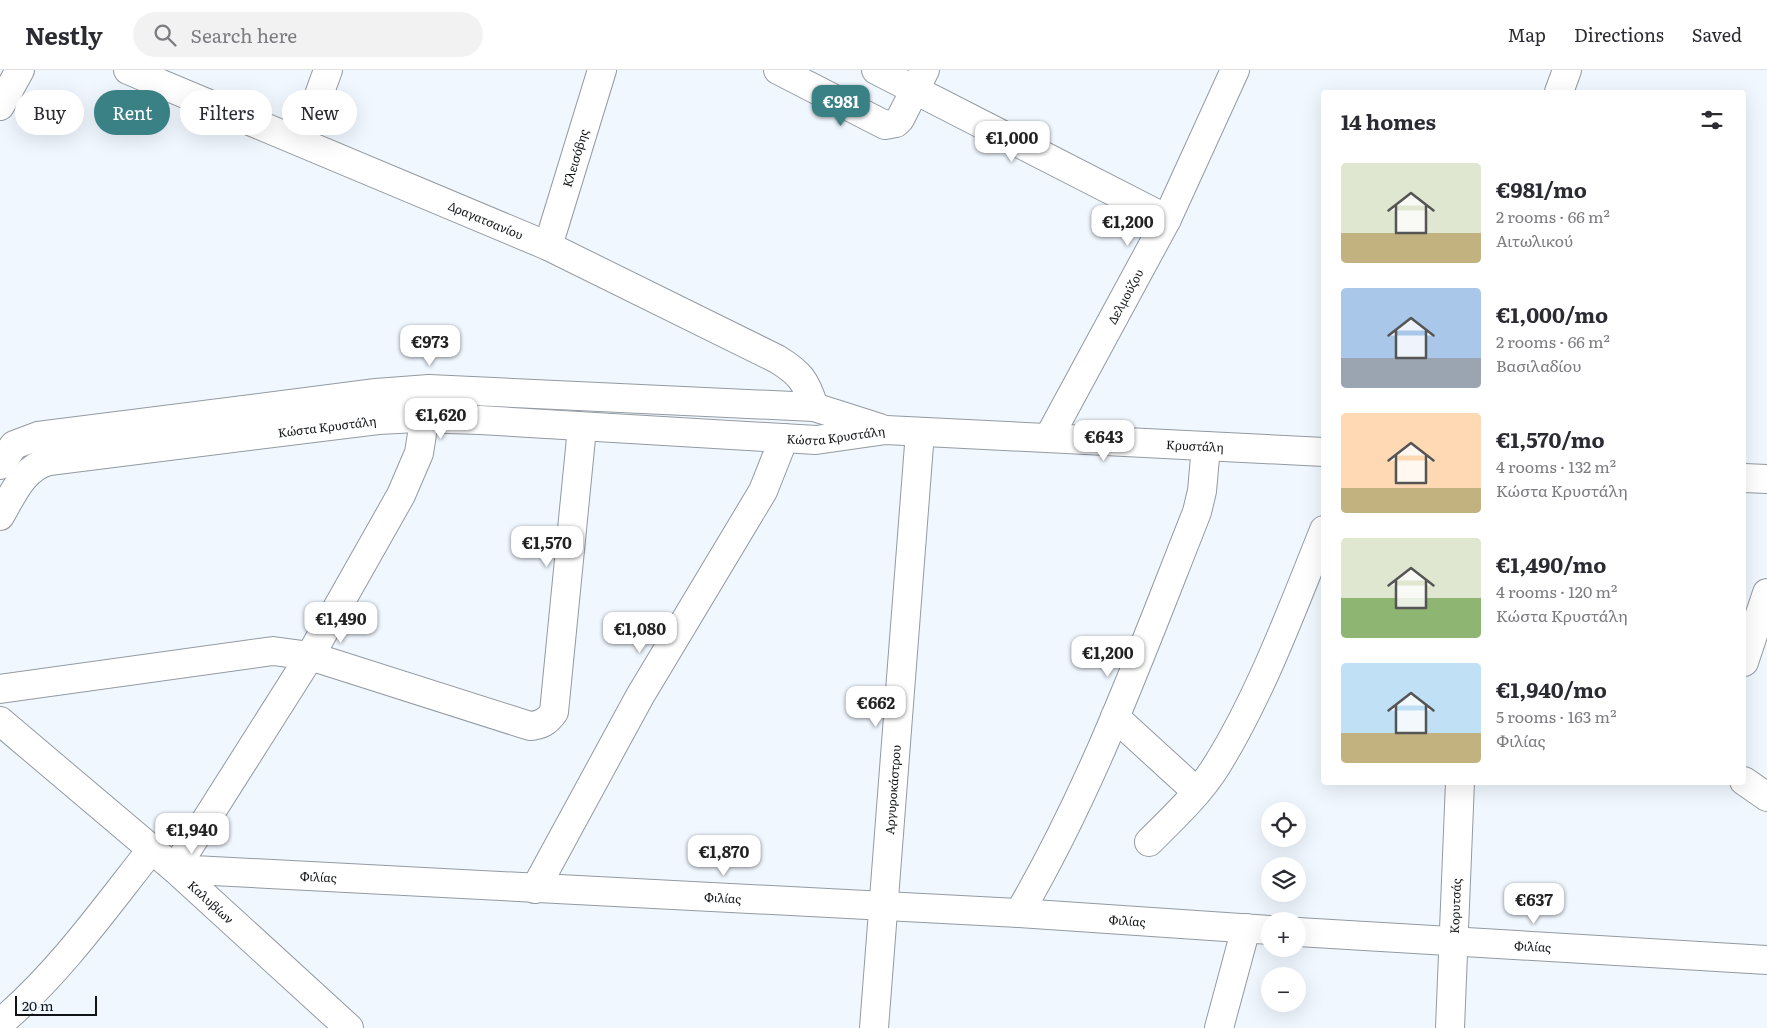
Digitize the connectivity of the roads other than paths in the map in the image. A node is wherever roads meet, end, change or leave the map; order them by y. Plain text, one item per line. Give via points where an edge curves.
1 (20, 70) edge
2 (128, 70) edge
3 (328, 70) edge
4 (602, 70) edge
5 (778, 70) edge
6 (876, 70) edge
7 (1235, 70) edge
8 (1567, 70) edge
9 (920, 80) edge
10 (1560, 90) edge
11 (0, 106) edge
12 (302, 142) junction
13 (1167, 219) junction
14 (548, 246) junction
15 (429, 389) junction
16 (814, 407) junction
17 (426, 418) junction
18 (582, 428) junction
19 (886, 430) junction
20 (920, 432) junction
21 (784, 438) junction
22 (1049, 438) junction
23 (1206, 446) junction
24 (1321, 452) edge
25 (0, 465) edge
26 (1746, 478) edge
27 (1767, 479) edge
28 (0, 516) edge
29 (1321, 538) edge
30 (1767, 592) edge
31 (310, 656) junction
32 (1746, 656) edge
33 (0, 689) edge
34 (1115, 717) junction
35 (0, 721) edge
36 (1746, 782) edge
37 (1460, 785) edge
38 (1197, 792) junction
39 (1767, 797) edge
40 (1150, 842) dead end
41 (151, 850) junction
42 (175, 869) junction
43 (535, 889) junction
44 (884, 906) junction
45 (1019, 913) junction
46 (1258, 929) edge
47 (1306, 932) edge
48 (1452, 941) junction
49 (1767, 960) edge
50 (9, 1022) edge
51 (350, 1028) edge
52 (874, 1028) edge
53 (1220, 1028) edge
54 (1450, 1028) edge

1 - 11 street
2 - 12 street, Δραγατσανίου
3 - 12 street
4 - 14 street, Κλεισόβης
5 - 9 street via 885,126 900,119
6 - 9 street
7 - 13 street, Δελμούζου
8 - 10 street
9 - 13 street
12 - 14 street, Δραγατσανίου
13 - 22 street, Δελμούζου
14 - 16 street, Δραγατσανίου via 796,370 808,385
15 - 16 street, Κώστα Κρυστάλη
15 - 17 street
15 - 25 street, Κώστα Κρυστάλη via 38,436 14,445
16 - 19 street, Κώστα Κρυστάλη
17 - 18 street, Κώστα Κρυστάλη
17 - 28 street, Κώστα Κρυστάλη via 378,420 48,461 24,476
17 - 31 street via 419,453 405,488
18 - 21 street, Κώστα Κρυστάλη
18 - 31 street via 554,712 549,720 530,726
19 - 20 street, Κρυστάλη
19 - 21 street, Κώστα Κρυστάλη via 816,440
20 - 22 street, Κρυστάλη
20 - 44 street, Αργυροκάστρου
21 - 43 street via 763,491 640,696
22 - 23 street, Κρυστάλη
23 - 24 street, Κρυστάλη
23 - 34 street via 1197,512
26 - 27 street
29 - 38 street via 1246,711 1216,766
30 - 32 street
31 - 33 street via 274,651
31 - 42 street
34 - 38 street
34 - 45 street via 1065,832
35 - 41 street, Καλυβίων
36 - 39 street
37 - 48 street, Κορυτσάς
38 - 40 street
41 - 42 street, Καλυβίων
41 - 50 street via 54,972
42 - 43 street, Φιλίας
42 - 51 street, Καλυβίων
43 - 44 street, Φιλίας
44 - 45 street, Φιλίας
44 - 52 street, Αργυροκάστρου
45 - 46 street, Φιλίας
46 - 53 street
47 - 48 street, Φιλίας
48 - 49 street, Φιλίας
48 - 54 street, Κορυτσάς

